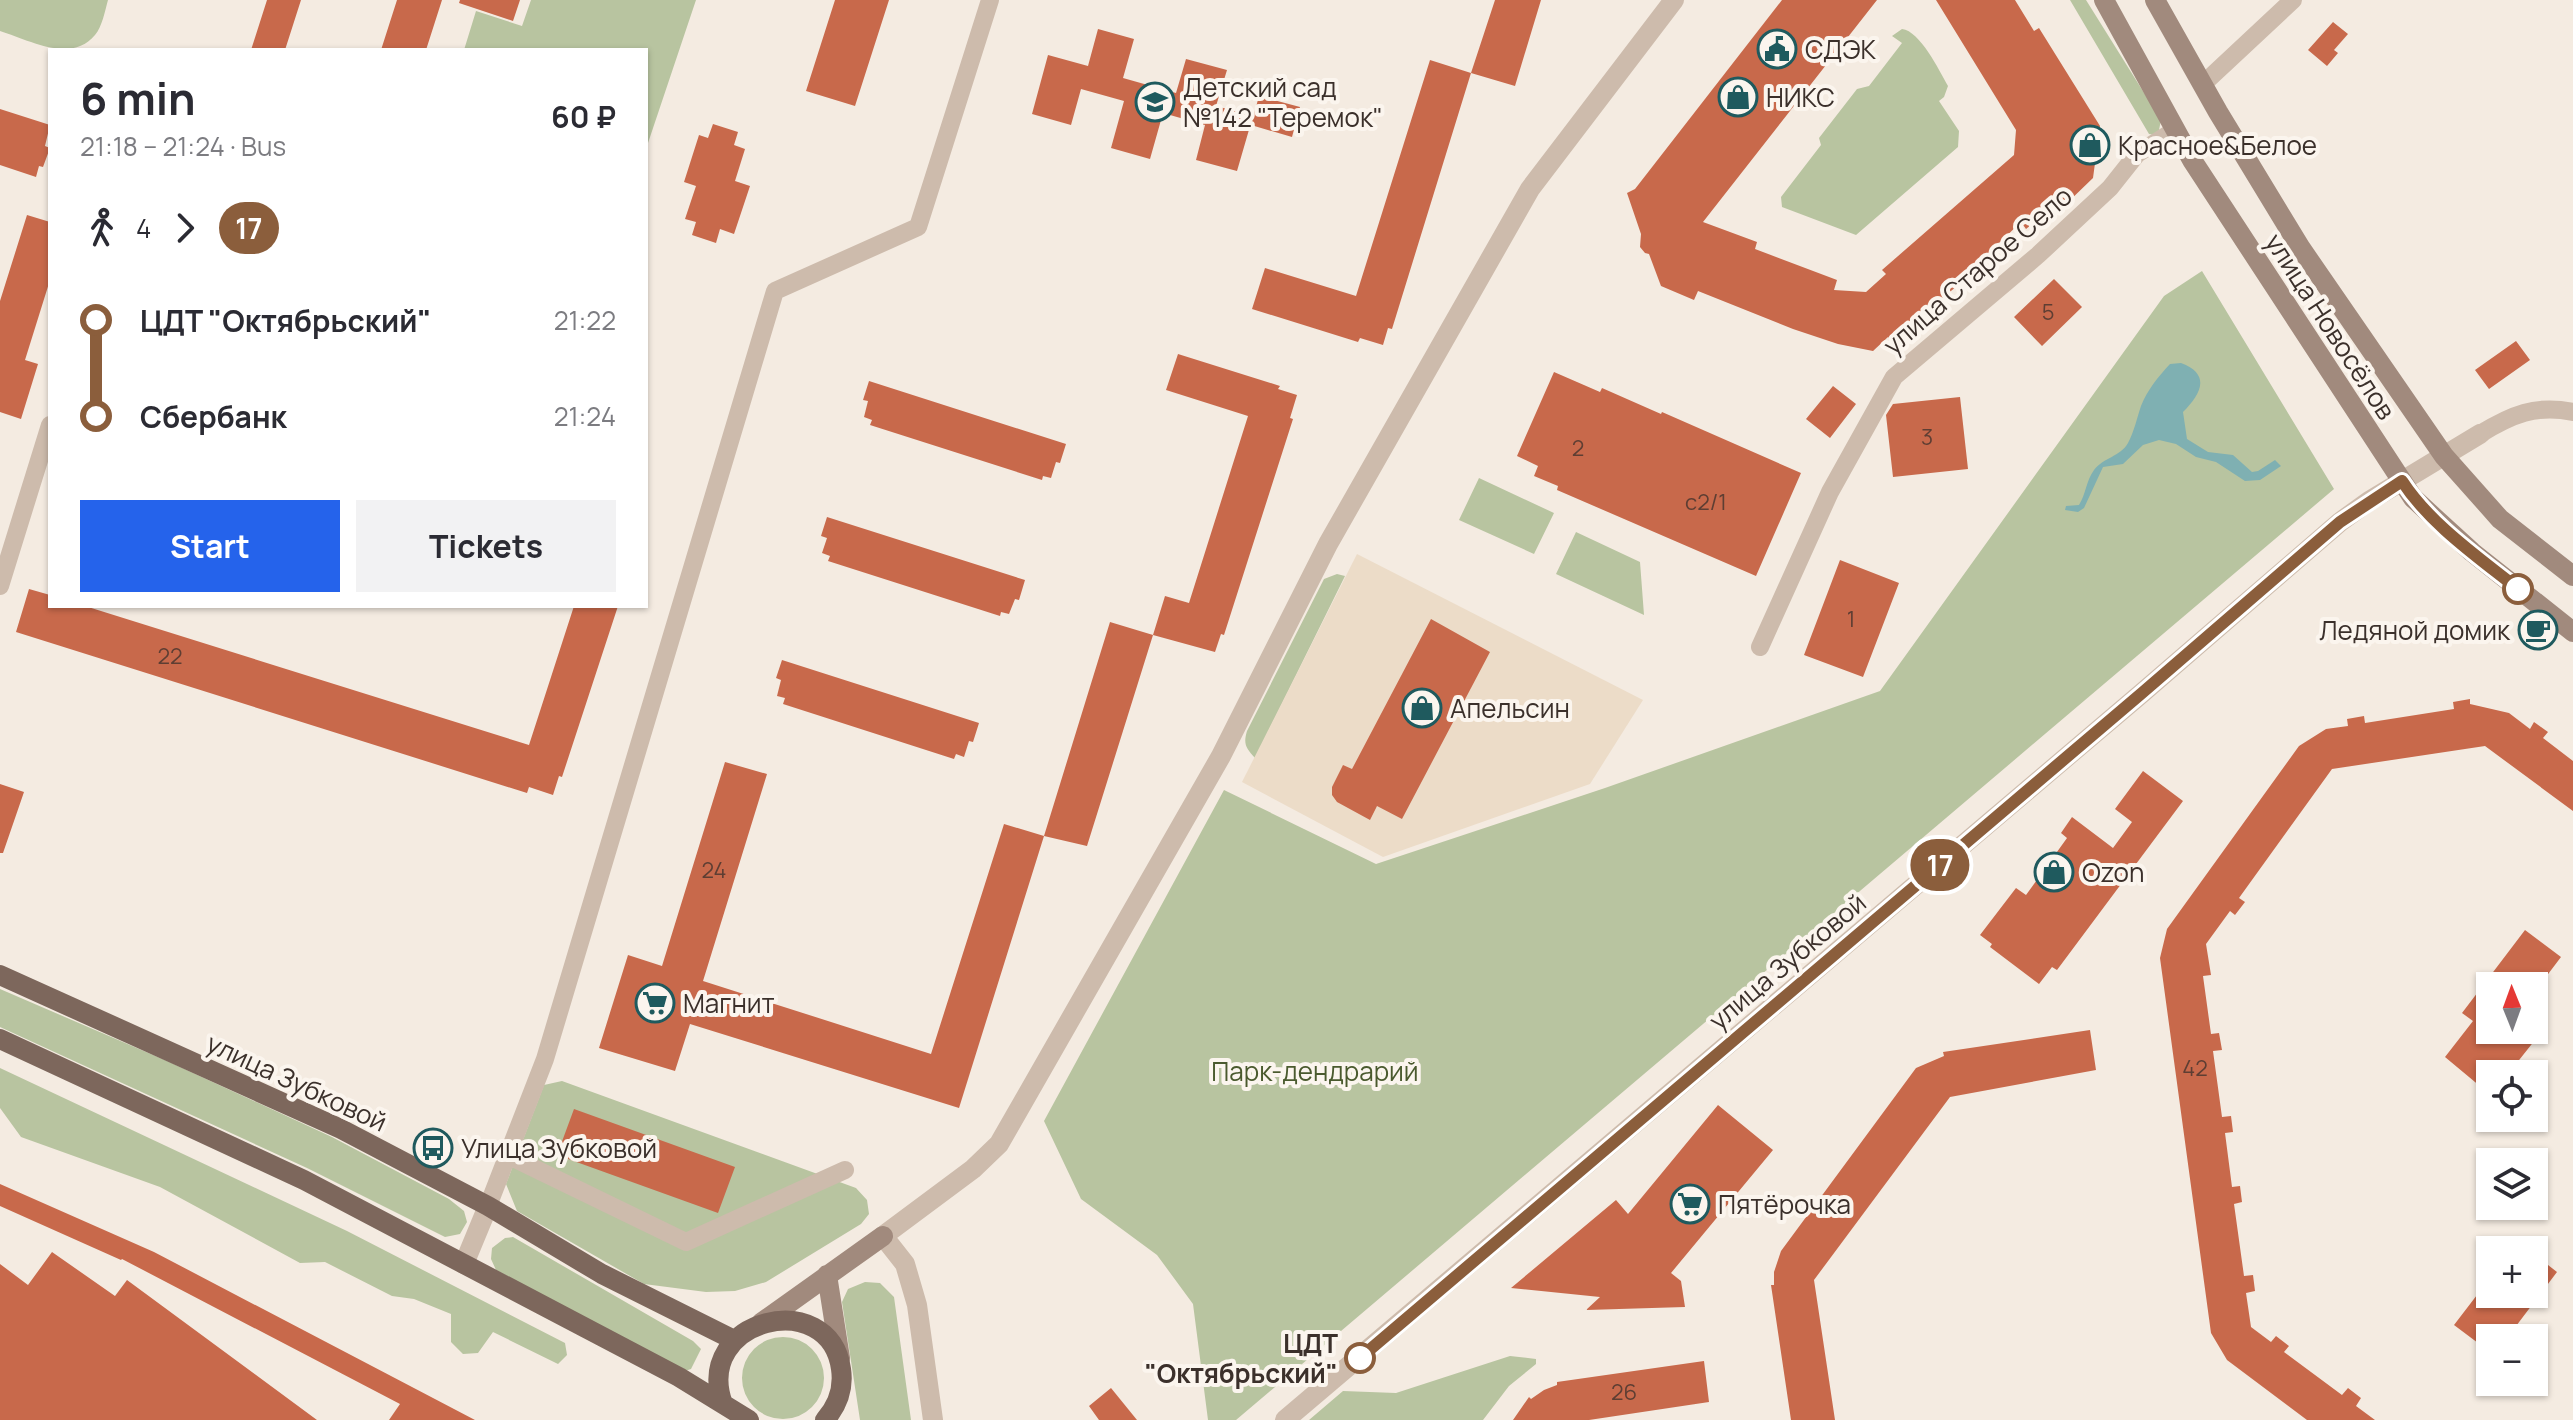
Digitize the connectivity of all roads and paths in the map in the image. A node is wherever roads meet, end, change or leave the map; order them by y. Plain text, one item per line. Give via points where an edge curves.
1 (990, 0) edge
2 (1674, 0) edge
3 (2104, 0) edge
4 (2155, 0) edge
5 (2293, 0) edge
6 (2202, 85) junction
7 (2175, 130) junction
8 (2573, 412) edge
9 (48, 431) edge
10 (2480, 434) joint
11 (2444, 456) junction
12 (2402, 481) junction
13 (2573, 576) edge
14 (0, 586) edge
15 (2573, 632) edge
16 (1760, 647) dead end
17 (0, 975) edge
18 (0, 1039) edge
19 (507, 1155) junction
20 (845, 1170) dead end
21 (488, 1206) junction
22 (883, 1236) junction
23 (464, 1264) junction
24 (827, 1275) junction
25 (761, 1323) junction
26 (734, 1340) junction
27 (840, 1358) junction
28 (843, 1384) junction
29 (723, 1404) junction
30 (749, 1420) edge
31 (825, 1420) edge
32 (847, 1420) edge
33 (933, 1420) edge
34 (1285, 1420) edge

1 - 19 street via 918,227 775,291 545,1059
2 - 22 street via 1530,189 1328,544 1221,756 999,1144
3 - 7 main road, улица Новосёлов
4 - 6 main road, улица Новосёлов
5 - 6 street
6 - 11 main road, улица Новосёлов via 2300,247
7 - 12 main road, улица Новосёлов
7 - 16 street, улица Старое Село via 2137,154 2110,188 2038,255 1894,377 1830,492
8 - 10 street via 2550,407 2505,419
9 - 14 street
10 - 11 street, улица Зубковой
11 - 12 street, улица Зубковой
11 - 13 main road, улица Новосёлов via 2500,519
12 - 15 main road, улица Новосёлов via 2413,498 2472,552
12 - 34 street, улица Зубковой via 2340,522
17 - 21 main road, улица Зубковой via 341,1129
18 - 23 main road via 304,1180
19 - 20 street via 686,1242
19 - 21 street
21 - 23 street
21 - 26 main road, улица Зубковой via 602,1274
22 - 24 main road
22 - 33 street via 905,1264 917,1305
23 - 29 main road
24 - 25 main road
24 - 27 main road
25 - 26 main road
25 - 27 main road via 795,1320 813,1326
26 - 29 main road via 718,1369
27 - 28 main road
28 - 31 main road
28 - 32 main road
29 - 30 main road

